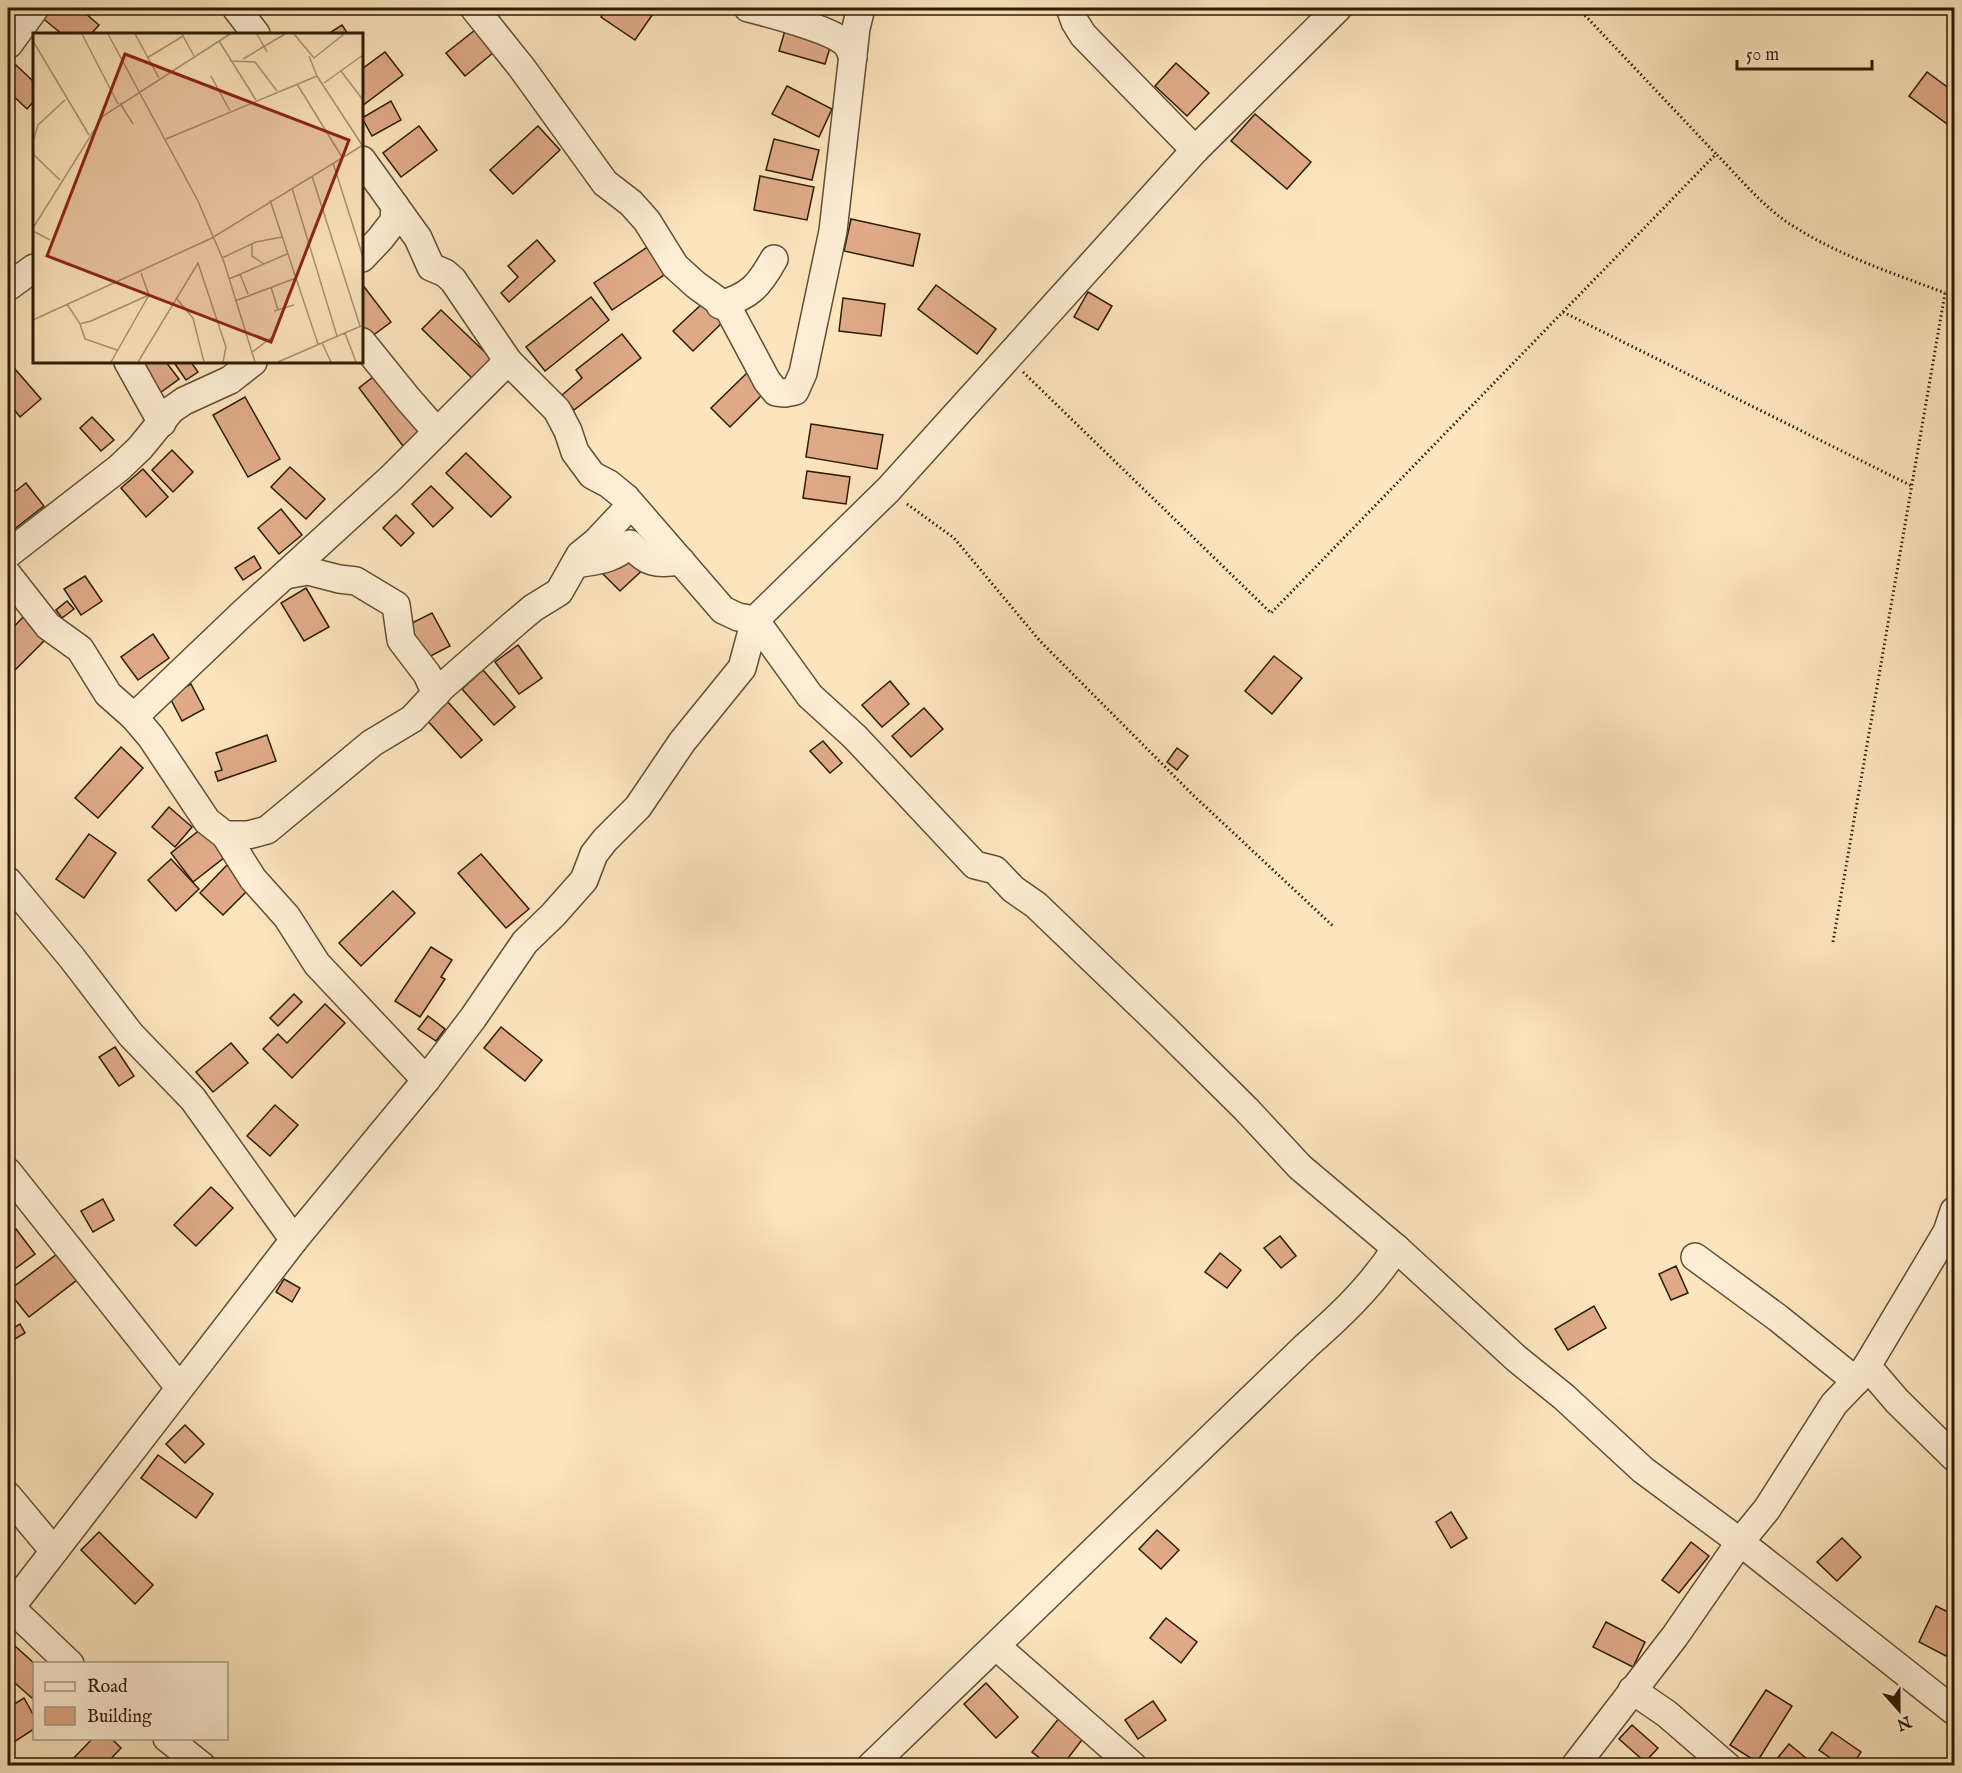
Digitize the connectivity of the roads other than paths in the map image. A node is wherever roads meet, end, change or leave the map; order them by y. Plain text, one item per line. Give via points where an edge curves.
1 (35, 8) edge
2 (474, 8) edge
3 (748, 8) edge
4 (861, 8) edge
5 (1070, 8) edge
6 (1338, 8) edge
7 (9, 44) dead end
8 (853, 57) junction
9 (1196, 150) junction
10 (363, 161) edge
11 (395, 206) junction
12 (363, 257) edge
13 (774, 259) dead end
14 (33, 269) edge
15 (8, 287) edge
16 (720, 304) junction
17 (363, 343) edge
18 (508, 361) junction
19 (129, 363) edge
20 (252, 363) edge
21 (162, 423) junction
22 (437, 432) junction
23 (626, 498) junction
24 (8, 554) edge
25 (681, 561) junction
26 (575, 564) junction
27 (8, 575) edge
28 (285, 575) junction
29 (755, 620) junction
30 (436, 694) junction
31 (135, 717) junction
32 (225, 836) junction
33 (8, 881) edge
34 (426, 1080) junction
35 (8, 1172) edge
36 (1954, 1211) edge
37 (294, 1240) junction
38 (1396, 1248) junction
39 (1695, 1257) dead end
40 (1862, 1373) junction
41 (179, 1387) junction
42 (1954, 1457) edge
43 (8, 1496) edge
44 (1740, 1542) junction
45 (54, 1551) junction
46 (8, 1605) edge
47 (8, 1611) edge
48 (8, 1624) edge
49 (993, 1639) junction
50 (56, 1662) edge
51 (68, 1662) edge
52 (1632, 1690) junction
53 (1954, 1711) edge
54 (158, 1740) edge
55 (169, 1740) edge
56 (191, 1766) edge
57 (202, 1766) edge
58 (852, 1766) edge
59 (871, 1766) edge
60 (1133, 1766) edge
61 (1575, 1766) edge
62 (1727, 1766) edge

1 - 7 street
2 - 16 street via 604,183 647,221 675,266
3 - 8 street via 802,23 831,36 845,43
4 - 8 street
5 - 9 street via 1088,41
6 - 9 street
8 - 16 street via 833,231 803,373 795,391 776,392 728,308
9 - 29 street via 888,490
10 - 11 street
11 - 12 street via 394,221
11 - 18 street via 418,238 431,267 453,280
13 - 16 street via 750,293
14 - 15 street
17 - 22 street
18 - 22 street
18 - 23 street via 557,410 575,452 592,475
19 - 21 street
20 - 21 street via 230,380 184,401
21 - 24 street via 119,468
22 - 28 street
23 - 25 street
23 - 26 street via 627,509
25 - 26 street via 654,563 630,544 612,557
25 - 29 street via 723,610
26 - 30 street via 559,592 527,613
27 - 31 street via 48,626 80,649 108,694
28 - 30 street via 308,571 356,581 396,605 400,640 427,674
28 - 31 street
29 - 34 street via 742,668 682,742 638,807 604,840 584,880 525,942
29 - 38 street via 810,696 855,737 975,864 995,870 1036,905 1175,1038 1300,1167
30 - 32 street via 412,719 372,743 267,830
31 - 32 street via 207,821
32 - 34 street via 253,879 287,917 317,964
33 - 37 street via 131,1035 193,1099
34 - 37 street
35 - 41 street
36 - 40 street via 1947,1232
37 - 41 street
38 - 44 street via 1643,1470
38 - 49 street via 1349,1308
39 - 40 street
40 - 42 street
40 - 44 street via 1834,1404 1767,1509
41 - 45 street
43 - 45 street
44 - 52 street
44 - 53 street
45 - 47 street
46 - 51 street
48 - 50 street
49 - 58 street via 964,1652
49 - 59 street
49 - 60 street
52 - 61 street
52 - 62 street via 1667,1714
54 - 56 street
55 - 57 street

